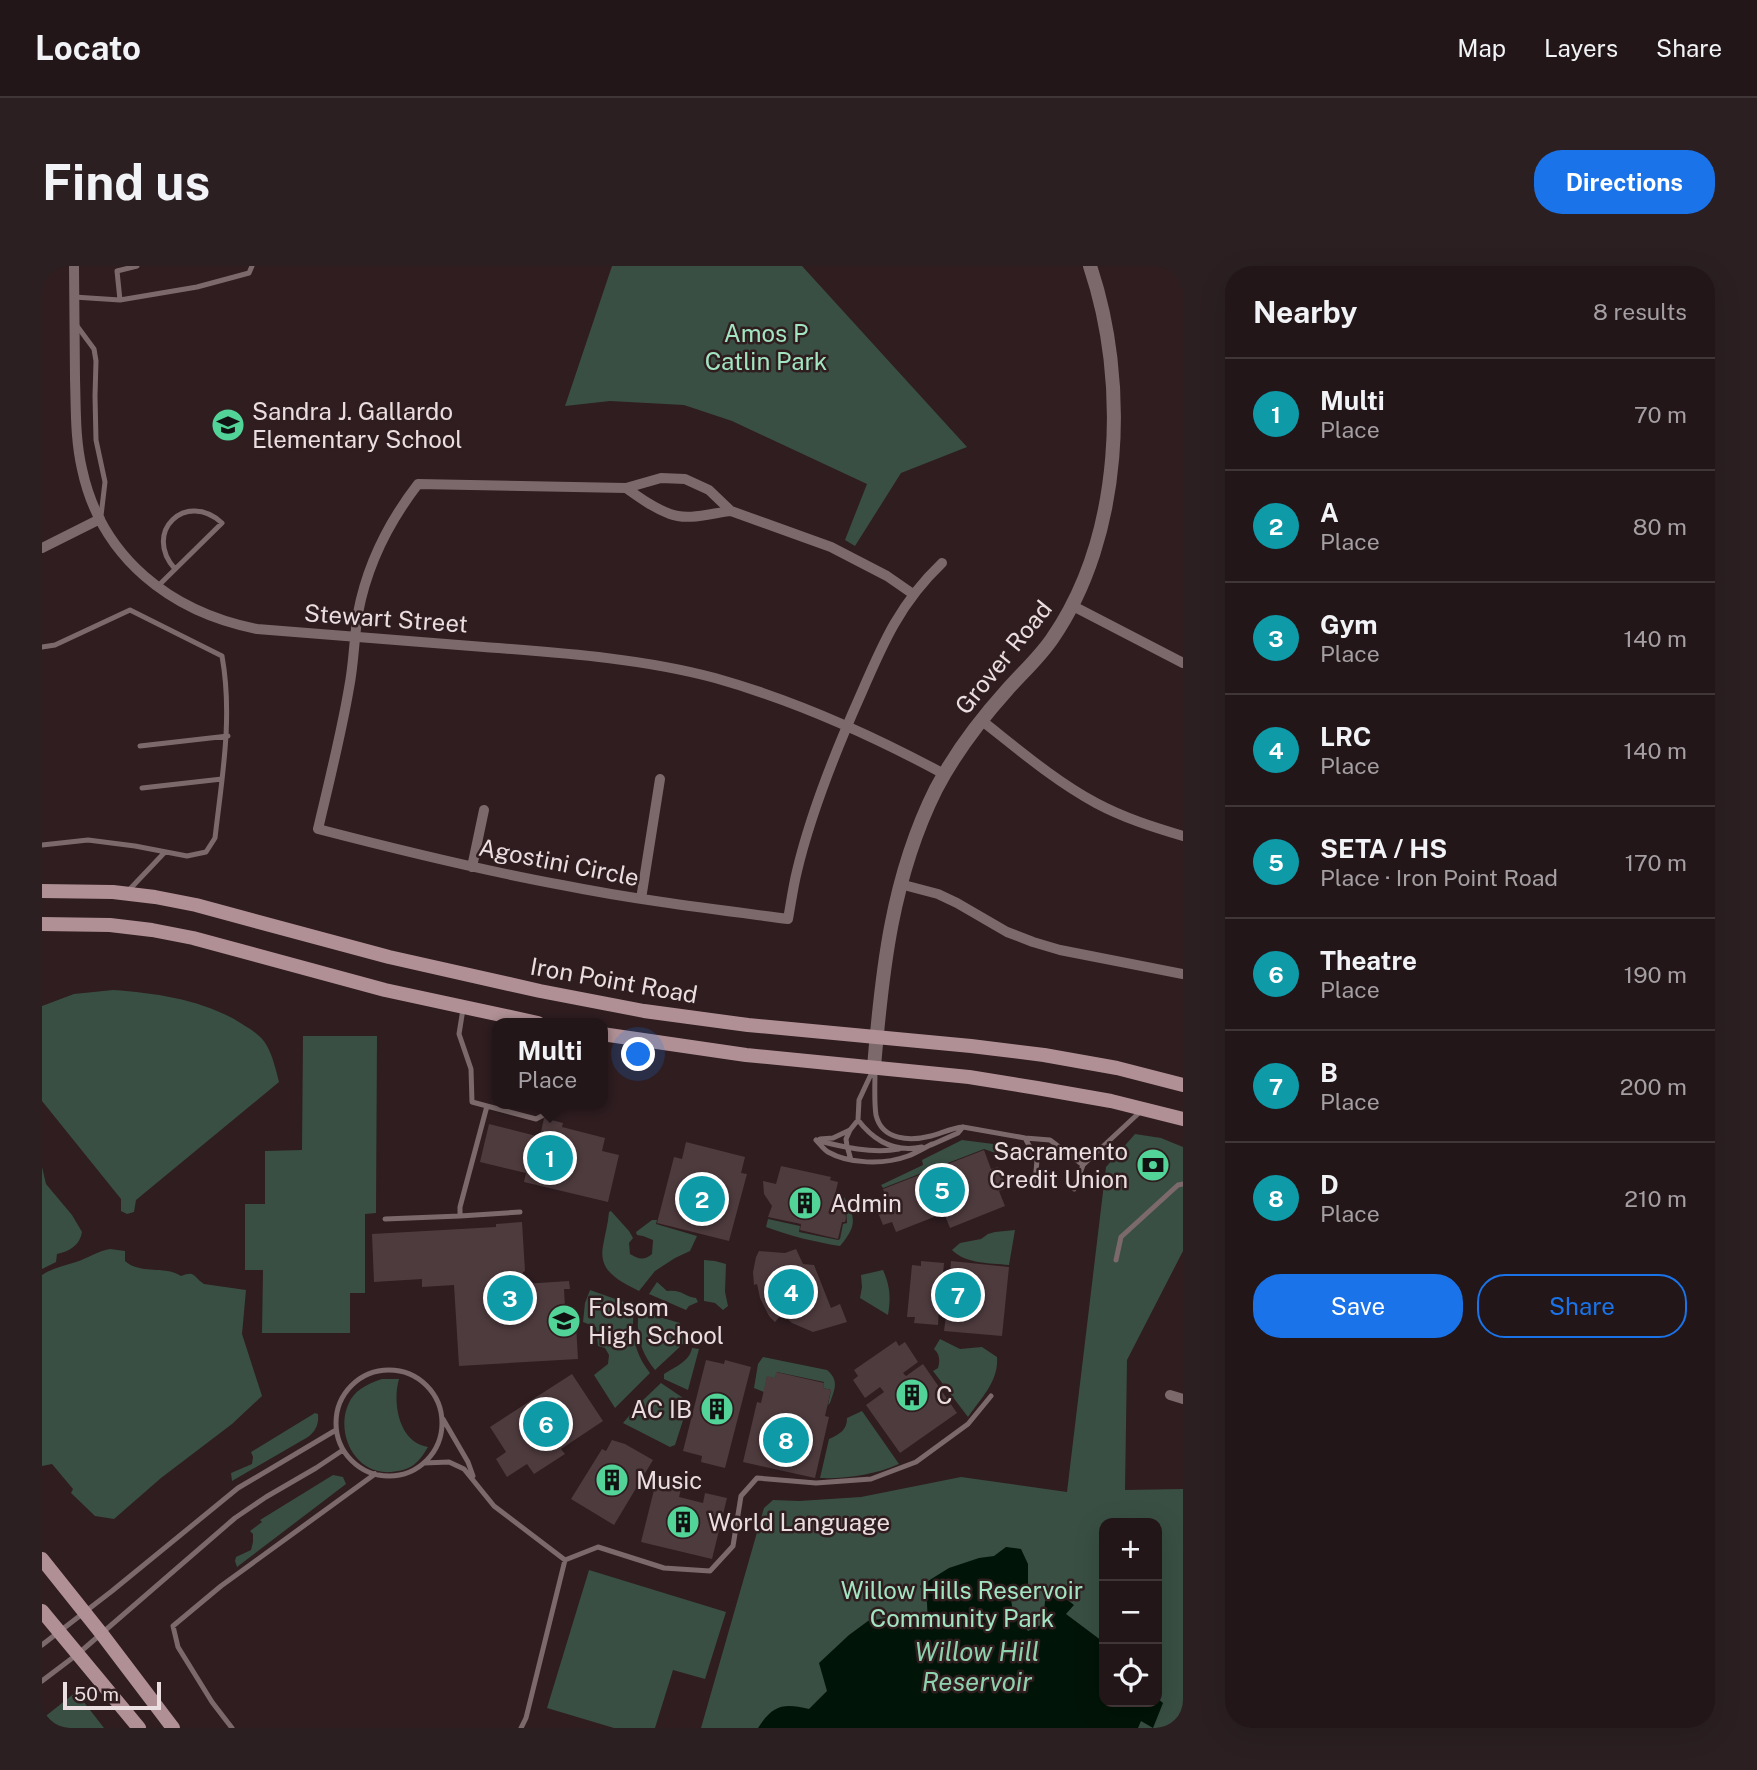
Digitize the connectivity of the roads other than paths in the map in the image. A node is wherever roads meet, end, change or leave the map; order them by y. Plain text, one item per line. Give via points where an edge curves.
1 (74, 266) edge
2 (136, 266) edge
3 (252, 266) edge
4 (1090, 266) edge
5 (74, 297) junction
6 (120, 300) junction
7 (74, 323) junction
8 (626, 488) junction
9 (731, 510) junction
10 (100, 519) junction
11 (42, 548) edge
12 (942, 563) dead end
13 (175, 569) junction
14 (157, 587) junction
15 (913, 594) junction
16 (1073, 606) junction
17 (356, 637) junction
18 (42, 647) edge
19 (1183, 663) edge
20 (981, 720) junction
21 (847, 725) junction
22 (228, 736) junction
23 (140, 746) dead end
24 (944, 774) junction
25 (222, 779) junction
26 (660, 779) dead end
27 (142, 788) dead end
28 (484, 810) dead end
29 (1183, 836) edge
30 (42, 845) edge
31 (165, 852) junction
32 (472, 867) junction
33 (900, 884) junction
34 (42, 891) edge
35 (126, 893) junction
36 (642, 899) junction
37 (42, 924) edge
38 (1183, 974) edge
39 (464, 1008) junction
40 (513, 1018) edge
41 (608, 1035) edge
42 (877, 1038) junction
43 (874, 1067) junction
44 (1183, 1085) edge
45 (487, 1106) junction
46 (492, 1107) edge
47 (498, 1109) edge
48 (555, 1109) edge
49 (1143, 1110) junction
50 (1183, 1119) edge
51 (858, 1120) junction
52 (963, 1127) junction
53 (850, 1130) junction
54 (1025, 1138) junction
55 (816, 1140) junction
56 (932, 1144) junction
57 (847, 1146) junction
58 (900, 1149) junction
59 (851, 1160) junction
60 (1083, 1165) junction
61 (1035, 1183) dead end
62 (1183, 1184) edge
63 (1074, 1189) dead end
64 (520, 1212) dead end
65 (460, 1216) junction
66 (385, 1219) dead end
67 (1116, 1260) dead end
68 (990, 1396) dead end
69 (442, 1416) junction
70 (336, 1430) junction
71 (343, 1450) junction
72 (424, 1463) junction
73 (375, 1474) junction
74 (475, 1482) junction
75 (42, 1559) edge
76 (565, 1560) junction
77 (42, 1611) edge
78 (85, 1613) junction
79 (60, 1631) junction
80 (102, 1633) junction
81 (42, 1645) edge
82 (79, 1653) junction
83 (42, 1681) edge
84 (139, 1728) edge
85 (173, 1728) edge
86 (232, 1728) edge
87 (521, 1728) edge

1 - 5 street, Stewart Street
2 - 6 lane via 117,271
3 - 6 lane via 249,272 197,286
4 - 16 street, Grover Road via 1111,357 1112,457 1099,533
5 - 6 lane
5 - 7 street, Stewart Street
7 - 10 street, Stewart Street via 78,450
7 - 10 lane via 94,349 96,362 96,440 105,482
8 - 9 street via 672,515
8 - 9 street via 661,478 685,479 709,490
8 - 17 street via 418,484 376,552
9 - 15 street via 831,547
10 - 11 street
10 - 14 street, Stewart Street via 125,556
12 - 15 street
13 - 13 lane via 163,551 172,520 192,510 214,515 222,523
13 - 14 lane
14 - 17 street, Stewart Street via 194,610 235,625
15 - 21 street via 887,636
16 - 19 street
16 - 20 street, Grover Road via 1033,664
17 - 21 street, Stewart Street via 652,664 773,696
17 - 32 street, Agostini Circle via 318,829
18 - 22 lane via 130,610 222,656
20 - 24 street, Grover Road
20 - 29 street via 1094,802
21 - 24 street, Stewart Street
21 - 36 street, Agostini Circle via 810,826 788,919
22 - 23 lane
22 - 25 lane
24 - 33 street, Grover Road via 920,824
25 - 27 lane
25 - 31 lane via 215,838 206,852 187,856
26 - 36 street
28 - 32 street
30 - 31 lane via 88,840
31 - 35 lane
32 - 36 street, Agostini Circle
33 - 38 street via 947,899 1033,942
33 - 42 street, Grover Road
34 - 35 main road, Iron Point Road
35 - 42 main road, Iron Point Road via 196,905 388,957 618,1006 748,1026
37 - 39 main road via 110,925 183,936
39 - 40 main road
39 - 45 lane via 459,1034 471,1069 472,1102
41 - 43 main road via 746,1055
42 - 43 street, Grover Road
42 - 44 main road, Iron Point Road via 1044,1055
43 - 49 main road via 969,1077
43 - 51 lane via 859,1100
43 - 52 lane via 876,1114 884,1131 914,1139
45 - 46 lane
45 - 65 lane
47 - 48 lane via 536,1119
49 - 50 main road
49 - 60 lane
51 - 53 lane
51 - 58 lane via 868,1133
52 - 54 lane
52 - 56 lane
53 - 55 lane
53 - 57 lane
54 - 60 lane via 1050,1140
54 - 61 lane via 1037,1160
55 - 57 lane
55 - 59 lane via 825,1150
56 - 58 lane
56 - 59 lane via 887,1161
57 - 58 lane
57 - 59 lane
60 - 63 lane
62 - 67 lane via 1121,1237
64 - 65 lane
65 - 66 lane
68 - 76 lane via 968,1424 916,1462 871,1479 816,1483 757,1478 741,1496 733,1546 710,1571 664,1568 598,1547
69 - 70 lane via 435,1397 422,1382 385,1370 366,1375 351,1386 340,1401
69 - 72 lane via 437,1446
69 - 74 lane
70 - 71 lane
70 - 78 lane via 238,1488
71 - 73 lane via 356,1465
71 - 80 lane via 234,1518
72 - 73 lane via 396,1476
72 - 74 lane via 449,1462 464,1469
73 - 86 lane via 173,1626 178,1647
74 - 76 lane via 494,1506
75 - 78 main road
76 - 87 lane
77 - 79 main road
78 - 79 lane
78 - 80 main road
79 - 81 lane
79 - 82 main road
80 - 82 lane
80 - 85 main road
82 - 83 lane
82 - 84 main road

